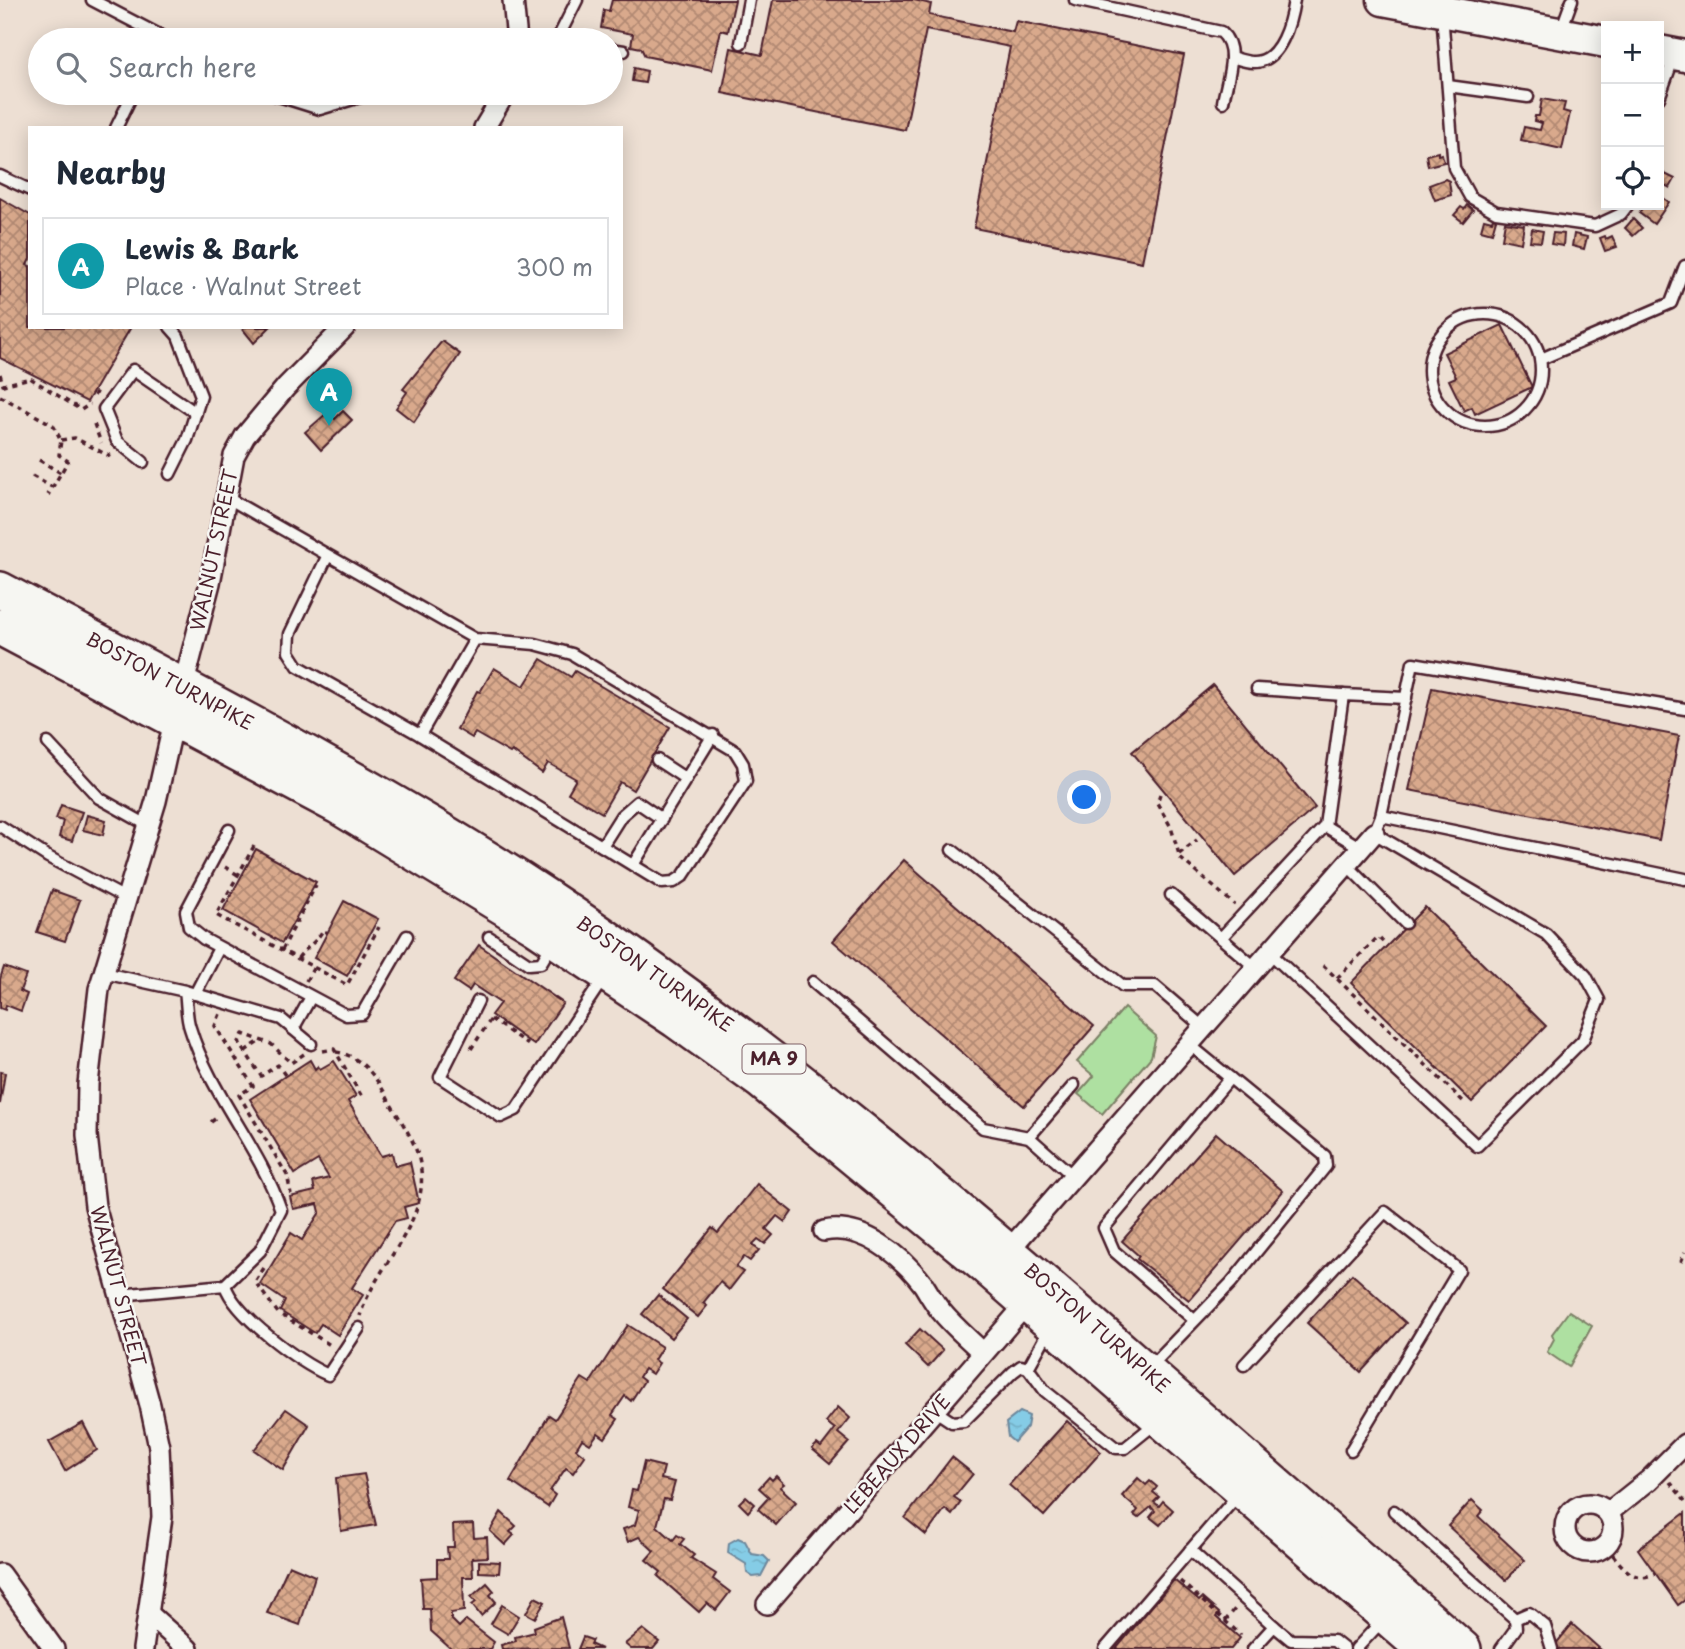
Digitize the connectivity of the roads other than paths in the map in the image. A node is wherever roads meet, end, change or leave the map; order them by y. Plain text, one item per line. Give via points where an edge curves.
1 (92, 0) edge
2 (513, 0) edge
3 (577, 0) edge
4 (749, 0) edge
5 (1075, 0) edge
6 (1294, 0) edge
7 (1382, 0) edge
8 (1572, 0) edge
9 (1442, 13) junction
10 (146, 28) edge
11 (516, 28) edge
12 (563, 28) edge
13 (1560, 34) junction
14 (1601, 41) edge
15 (741, 43) dead end
16 (1673, 54) edge
17 (1231, 57) junction
18 (1663, 84) edge
19 (1448, 86) junction
20 (1528, 97) dead end
21 (1223, 102) dead end
22 (127, 105) edge
23 (307, 105) edge
24 (333, 105) edge
25 (498, 105) edge
26 (117, 126) edge
27 (485, 126) edge
28 (0, 176) edge
29 (28, 189) edge
30 (1624, 210) edge
31 (1685, 266) edge
32 (172, 329) edge
33 (343, 329) edge
34 (1541, 359) junction
35 (196, 413) junction
36 (143, 462) dead end
37 (170, 474) dead end
38 (225, 496) junction
39 (327, 557) junction
40 (0, 590) edge
41 (0, 627) edge
42 (475, 639) junction
43 (183, 687) junction
44 (1257, 689) dead end
45 (1343, 695) junction
46 (1406, 698) junction
47 (1685, 709) edge
48 (174, 721) junction
49 (420, 735) junction
50 (713, 735) junction
51 (48, 743) dead end
52 (657, 760) dead end
53 (686, 779) junction
54 (662, 819) junction
55 (149, 826) junction
56 (1325, 826) junction
57 (0, 827) edge
58 (229, 830) dead end
59 (1372, 832) junction
60 (602, 846) junction
61 (951, 850) dead end
62 (1346, 864) junction
63 (634, 865) junction
64 (1685, 878) edge
65 (1171, 895) dead end
66 (127, 899) junction
67 (1405, 923) dead end
68 (407, 936) dead end
69 (489, 937) dead end
70 (1221, 938) junction
71 (555, 939) junction
72 (219, 948) junction
73 (1269, 953) junction
74 (1256, 968) junction
75 (104, 972) junction
76 (607, 973) junction
77 (813, 982) dead end
78 (190, 992) junction
79 (311, 997) junction
80 (477, 1004) road end
81 (1204, 1028) junction
82 (293, 1029) junction
83 (311, 1044) dead end
84 (1190, 1045) junction
85 (1230, 1078) junction
86 (1074, 1085) dead end
87 (1029, 1137) junction
88 (1074, 1177) junction
89 (824, 1231) dead end
90 (1008, 1251) junction
91 (225, 1286) junction
92 (118, 1295) junction
93 (1039, 1315) junction
94 (1193, 1319) junction
95 (359, 1328) road end
96 (983, 1353) junction
97 (1244, 1364) dead end
98 (1028, 1368) junction
99 (1146, 1372) junction
100 (934, 1410) junction
101 (1159, 1420) junction
102 (1685, 1444) edge
103 (1351, 1450) dead end
104 (1242, 1490) junction
105 (1394, 1511) dead end
106 (1609, 1512) junction
107 (1190, 1550) junction
108 (0, 1574) edge
109 (767, 1604) dead end
110 (150, 1615) junction
111 (1387, 1616) junction
112 (1515, 1619) junction
113 (1274, 1626) junction
114 (1331, 1645) edge
115 (54, 1649) edge
116 (143, 1649) edge
117 (188, 1649) edge
118 (1105, 1649) edge
119 (1253, 1649) edge
120 (1344, 1649) edge
121 (1356, 1649) edge
122 (1424, 1649) edge
123 (1463, 1649) edge
124 (1501, 1649) edge
125 (1552, 1649) edge

1 - 10 lane
2 - 11 street
3 - 12 lane
4 - 15 lane
5 - 17 lane via 1216,29 1230,43
6 - 17 lane via 1283,39 1269,56 1252,62
7 - 9 main road
8 - 13 lane
9 - 13 main road
9 - 19 lane
13 - 14 main road
16 - 18 lane
17 - 21 lane
19 - 20 lane
19 - 30 lane via 1454,168 1470,197 1496,212 1595,226
22 - 26 lane
23 - 24 lane via 320,109
25 - 27 street
28 - 29 lane
31 - 34 lane via 1671,303
32 - 35 lane via 201,396
33 - 38 street, WALNUT STREET via 245,436 234,456
34 - 34 lane via 1535,342 1506,317 1467,316 1437,339 1429,377 1445,410 1460,421 1494,426 1512,420 1531,402 1541,377
35 - 36 lane via 133,370 104,409 117,441
35 - 37 lane
38 - 39 lane
38 - 43 street, WALNUT STREET via 208,594
39 - 42 lane
39 - 49 lane via 290,634 289,652 298,666
40 - 43 highway, BOSTON TURNPIKE / MA 9
41 - 48 highway, BOSTON TURNPIKE / MA 9
42 - 49 lane
42 - 50 lane via 535,644 572,654
43 - 90 highway, BOSTON TURNPIKE / MA 9 via 434,827 551,900 814,1090
44 - 45 lane
45 - 46 lane
45 - 56 lane
46 - 47 lane via 1413,663
46 - 59 lane
48 - 55 street, WALNUT STREET
48 - 71 highway, BOSTON TURNPIKE / MA 9 via 338,806
49 - 60 lane
50 - 53 lane
50 - 63 lane via 735,751 746,781 683,876 662,883
51 - 55 lane via 99,798
52 - 53 lane
53 - 54 lane
54 - 60 lane via 637,802 621,816
54 - 63 lane
55 - 66 street, WALNUT STREET
56 - 59 lane
56 - 70 lane
57 - 66 lane
58 - 72 lane via 186,911 189,927
59 - 62 street
59 - 64 lane
59 - 73 lane via 1546,934 1586,976 1599,1000 1583,1040 1477,1146
60 - 63 lane
61 - 81 lane via 1122,986 1154,986
62 - 67 lane
62 - 73 street
65 - 70 lane
66 - 75 street, WALNUT STREET
68 - 79 lane via 362,1014 346,1015
69 - 71 lane via 529,964 541,963
70 - 74 lane
71 - 76 highway, BOSTON TURNPIKE / MA 9
72 - 78 lane
72 - 79 lane
73 - 74 street
74 - 81 street
75 - 78 lane
75 - 92 street, WALNUT STREET via 92,1035 87,1135 95,1206
76 - 80 lane via 516,1110 501,1118 440,1077
76 - 93 highway, BOSTON TURNPIKE / MA 9 via 761,1081
77 - 87 lane via 983,1128
78 - 82 lane via 281,1019
78 - 91 lane via 189,1027 281,1210 260,1251
79 - 82 lane
81 - 84 street
82 - 83 lane
84 - 85 lane
84 - 88 street
85 - 94 lane via 1104,1228 1114,1251
85 - 94 lane via 1325,1156 1326,1166 1231,1283
86 - 87 lane
87 - 88 lane
88 - 90 street
89 - 96 street via 839,1228 875,1240 921,1281 941,1311
90 - 99 highway, BOSTON TURNPIKE / MA 9
91 - 92 lane
91 - 95 lane via 230,1300 307,1366 328,1375
92 - 110 street, WALNUT STREET via 159,1447 162,1517
93 - 96 street, LEBEAUX DRIVE
93 - 98 lane
93 - 101 highway, BOSTON TURNPIKE / MA 9
94 - 99 lane
96 - 100 street, LEBEAUX DRIVE
97 - 103 lane via 1385,1212 1459,1270
98 - 100 lane via 1021,1366 1013,1372 964,1421 952,1422
98 - 101 lane via 1045,1391 1116,1448 1125,1448
99 - 123 highway, BOSTON TURNPIKE / MA 9
100 - 109 street, LEBEAUX DRIVE
101 - 104 highway, BOSTON TURNPIKE / MA 9
102 - 106 street
104 - 107 lane
104 - 111 highway, BOSTON TURNPIKE / MA 9
105 - 112 lane
106 - 106 street via 1593,1503 1571,1511 1565,1536 1575,1549 1591,1552 1606,1547 1612,1539
107 - 113 lane
107 - 118 lane
108 - 115 street
110 - 116 street, WALNUT STREET
110 - 117 street
111 - 121 lane
111 - 122 highway, BOSTON TURNPIKE / MA 9
112 - 124 lane via 1516,1628
112 - 125 lane via 1529,1612 1545,1626
113 - 114 lane via 1291,1640
113 - 119 lane
114 - 120 lane

